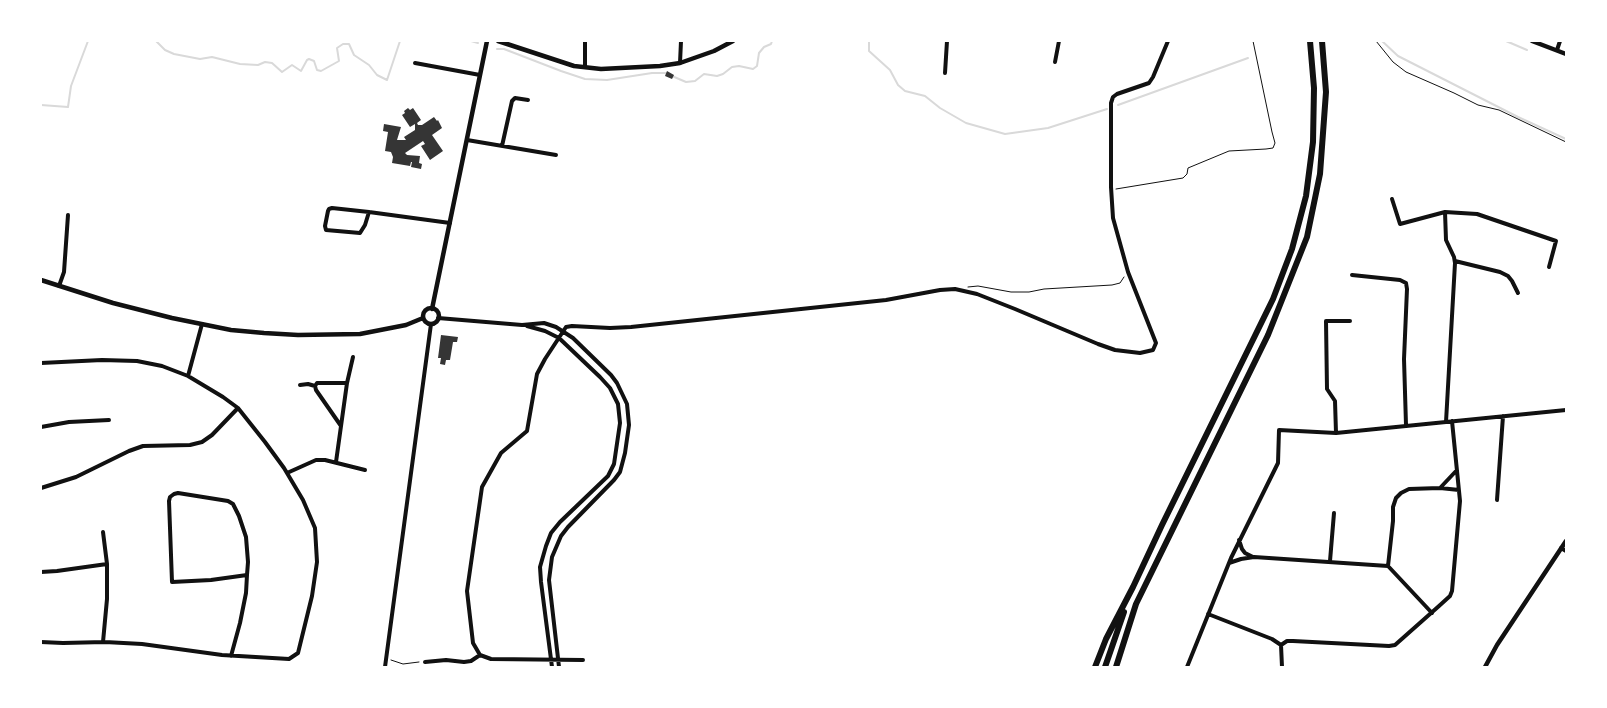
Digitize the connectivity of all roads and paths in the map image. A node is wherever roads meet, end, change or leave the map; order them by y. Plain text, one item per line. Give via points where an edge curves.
1 (487, 41) edge
2 (498, 41) edge
3 (585, 41) edge
4 (681, 41) edge
5 (734, 41) edge
6 (947, 41) edge
7 (1059, 41) edge
8 (1168, 41) edge
9 (1253, 41) edge
10 (1310, 41) edge
11 (1322, 41) edge
12 (1376, 41) edge
13 (1532, 41) edge
14 (1560, 41) edge
15 (1557, 50) junction
16 (1566, 54) edge
17 (1055, 62) dead end
18 (415, 63) dead end
19 (680, 63) junction
20 (585, 67) junction
21 (945, 73) dead end
22 (480, 75) junction
23 (528, 100) dead end
24 (467, 140) junction
25 (1566, 142) edge
26 (502, 146) junction
27 (556, 156) dead end
28 (1111, 190) junction
29 (1392, 200) dead end
30 (369, 212) junction
31 (1445, 212) junction
32 (68, 215) dead end
33 (450, 223) junction
34 (1455, 261) junction
35 (1549, 267) dead end
36 (1352, 275) dead end
37 (1124, 276) dead end
38 (41, 280) edge
39 (60, 286) junction
40 (960, 290) junction
41 (1518, 293) dead end
42 (432, 309) junction
43 (424, 318) junction
44 (438, 318) junction
45 (1350, 321) dead end
46 (202, 324) junction
47 (431, 324) junction
48 (522, 325) junction
49 (564, 330) junction
50 (559, 338) junction
51 (353, 357) dead end
52 (41, 363) edge
53 (188, 376) junction
54 (347, 383) junction
55 (300, 385) dead end
56 (315, 386) junction
57 (238, 408) junction
58 (1566, 410) edge
59 (1503, 416) junction
60 (109, 420) dead end
61 (1452, 421) junction
62 (1446, 422) junction
63 (341, 426) junction
64 (1406, 426) junction
65 (41, 427) edge
66 (1336, 432) junction
67 (336, 462) junction
68 (364, 470) dead end
69 (1456, 470) junction
70 (287, 473) junction
71 (41, 488) edge
72 (1440, 488) junction
73 (1459, 490) junction
74 (1497, 500) dead end
75 (1334, 513) dead end
76 (103, 532) dead end
77 (1239, 540) junction
78 (1566, 541) edge
79 (1563, 550) edge
80 (1254, 557) junction
81 (1330, 561) junction
82 (107, 564) junction
83 (1229, 564) junction
84 (1388, 566) junction
85 (41, 572) edge
86 (247, 575) junction
87 (1133, 587) junction
88 (1432, 613) junction
89 (1208, 614) junction
90 (41, 642) edge
91 (103, 642) junction
92 (1281, 645) junction
93 (480, 655) junction
94 (230, 656) junction
95 (386, 657) junction
96 (551, 659) junction
97 (558, 659) junction
98 (583, 660) dead end
99 (425, 662) joint
100 (385, 667) edge
101 (552, 667) edge
102 (559, 667) edge
103 (1095, 667) edge
104 (1105, 667) edge
105 (1116, 667) edge
106 (1187, 667) edge
107 (1282, 667) edge
108 (1485, 667) edge

1 - 22 street
2 - 20 street
3 - 20 street
4 - 19 street
5 - 19 street
6 - 21 street
7 - 17 street
8 - 28 street via 1148,83 1113,97
9 - 28 path via 1273,148 1229,151 1188,168 1183,178
10 - 87 highway via 1314,88 1313,142 1306,196 1292,249 1273,299
11 - 105 highway via 1326,92 1320,174 1307,237 1268,335 1136,604
12 - 25 path via 1406,72
13 - 15 street
14 - 15 street
15 - 16 street
18 - 22 street
19 - 20 street via 623,69
22 - 24 street
23 - 26 street via 515,98 512,101
24 - 26 street
24 - 33 street
26 - 27 street
28 - 40 street via 1118,240 1156,343 1153,350 1140,353 1115,350
29 - 31 street via 1400,224
30 - 30 street via 329,209 326,230 360,233
30 - 33 street
31 - 34 street via 1446,240
31 - 35 street via 1477,214 1556,241
32 - 39 street
33 - 42 street
34 - 41 street via 1508,276
34 - 62 street
36 - 64 street via 1406,283
37 - 40 path via 1120,283 1102,286 1044,288 1028,292 978,286
38 - 39 street
39 - 46 street via 138,310
40 - 49 street via 631,327 572,326
42 - 43 street via 426,310
42 - 44 street
43 - 46 street via 381,331 328,335 264,333
43 - 47 street
44 - 47 street
44 - 48 street
45 - 66 street via 1326,321 1328,389 1335,401
46 - 53 street
47 - 95 street
48 - 49 street via 544,324
48 - 50 street
49 - 50 street
49 - 97 street via 618,383 629,418 620,472 568,526 552,557 550,580
50 - 93 street via 537,374 527,431 501,453 482,487 467,591 474,643
50 - 96 street via 610,388 618,404 620,424 614,464 608,476 560,522 546,546 540,574
51 - 54 street
52 - 53 street via 137,361
53 - 57 street
54 - 56 street via 317,383
54 - 63 street
55 - 56 street
56 - 63 street via 323,403
57 - 70 street
57 - 71 street via 202,442 143,446 76,477
58 - 59 street
59 - 61 street
59 - 74 street
60 - 65 street
61 - 62 street
61 - 69 street
62 - 64 street
63 - 67 street
64 - 66 street
66 - 77 street via 1280,430 1278,463
67 - 68 street
67 - 70 street via 316,460
69 - 72 street
69 - 73 street
70 - 94 street via 315,528 317,562 298,653 289,659
72 - 73 street
72 - 84 street via 1409,489 1396,498
73 - 88 street via 1452,591
75 - 81 street
76 - 82 street
77 - 80 street via 1245,553
77 - 83 street
78 - 79 street
79 - 108 street
80 - 81 street
80 - 83 street
81 - 84 street
82 - 85 street
82 - 91 street
83 - 89 street
84 - 88 street
86 - 86 street via 246,537 233,504 174,494 168,500 172,582
86 - 94 street via 240,623
87 - 103 highway
87 - 104 highway
88 - 92 street via 1395,645 1288,641
89 - 92 street
89 - 106 street
90 - 91 street
91 - 94 street
92 - 107 street
93 - 96 street via 491,659
93 - 99 street via 464,662
95 - 99 path via 397,663
95 - 100 street
96 - 97 street
96 - 101 street
97 - 98 street
97 - 102 street

